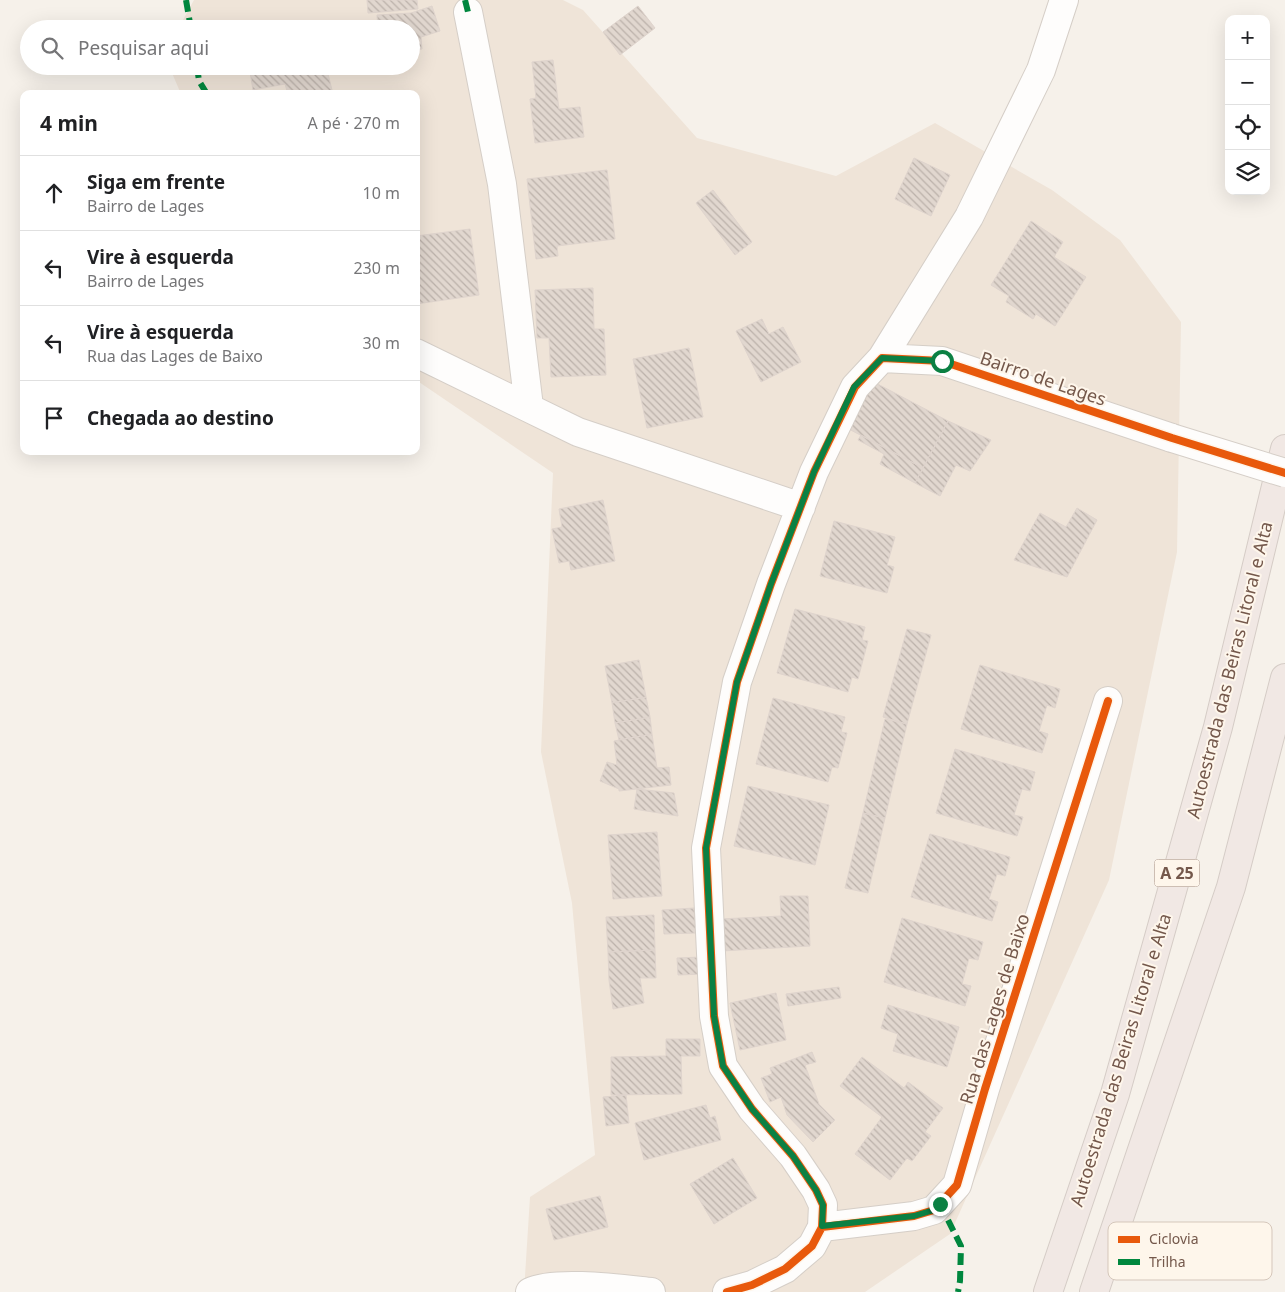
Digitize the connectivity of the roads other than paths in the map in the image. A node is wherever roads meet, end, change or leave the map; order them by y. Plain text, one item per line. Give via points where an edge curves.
1 (1064, 0) edge
2 (468, 12) dead end
3 (420, 355) edge
4 (882, 358) junction
5 (529, 407) junction
6 (1285, 449) edge
7 (1285, 473) edge
8 (801, 507) junction
9 (1285, 678) edge
10 (1108, 701) dead end
11 (1118, 1222) edge
12 (822, 1226) junction
13 (1108, 1251) edge
14 (530, 1292) edge
15 (651, 1292) edge
16 (727, 1292) edge
17 (1048, 1292) edge
18 (1094, 1292) edge

1 - 4 street via 1041,70 969,217
2 - 5 street via 502,184
3 - 5 street
4 - 7 street, Bairro de Lages, bridge via 942,361
4 - 8 street via 854,387
5 - 8 street via 578,432
6 - 17 highway, Autoestrada das Beiras Litoral e Alta / A 25 via 1210,755 1115,1094
8 - 12 street via 737,682 706,848 714,1016 723,1066 752,1109 793,1156 816,1190 823,1205
9 - 11 highway via 1231,887
10 - 12 street, Rua das Lages de Baixo via 957,1185 934,1210 914,1216
12 - 16 street via 812,1246 785,1269 752,1285
13 - 18 highway
14 - 15 street via 568,1286

